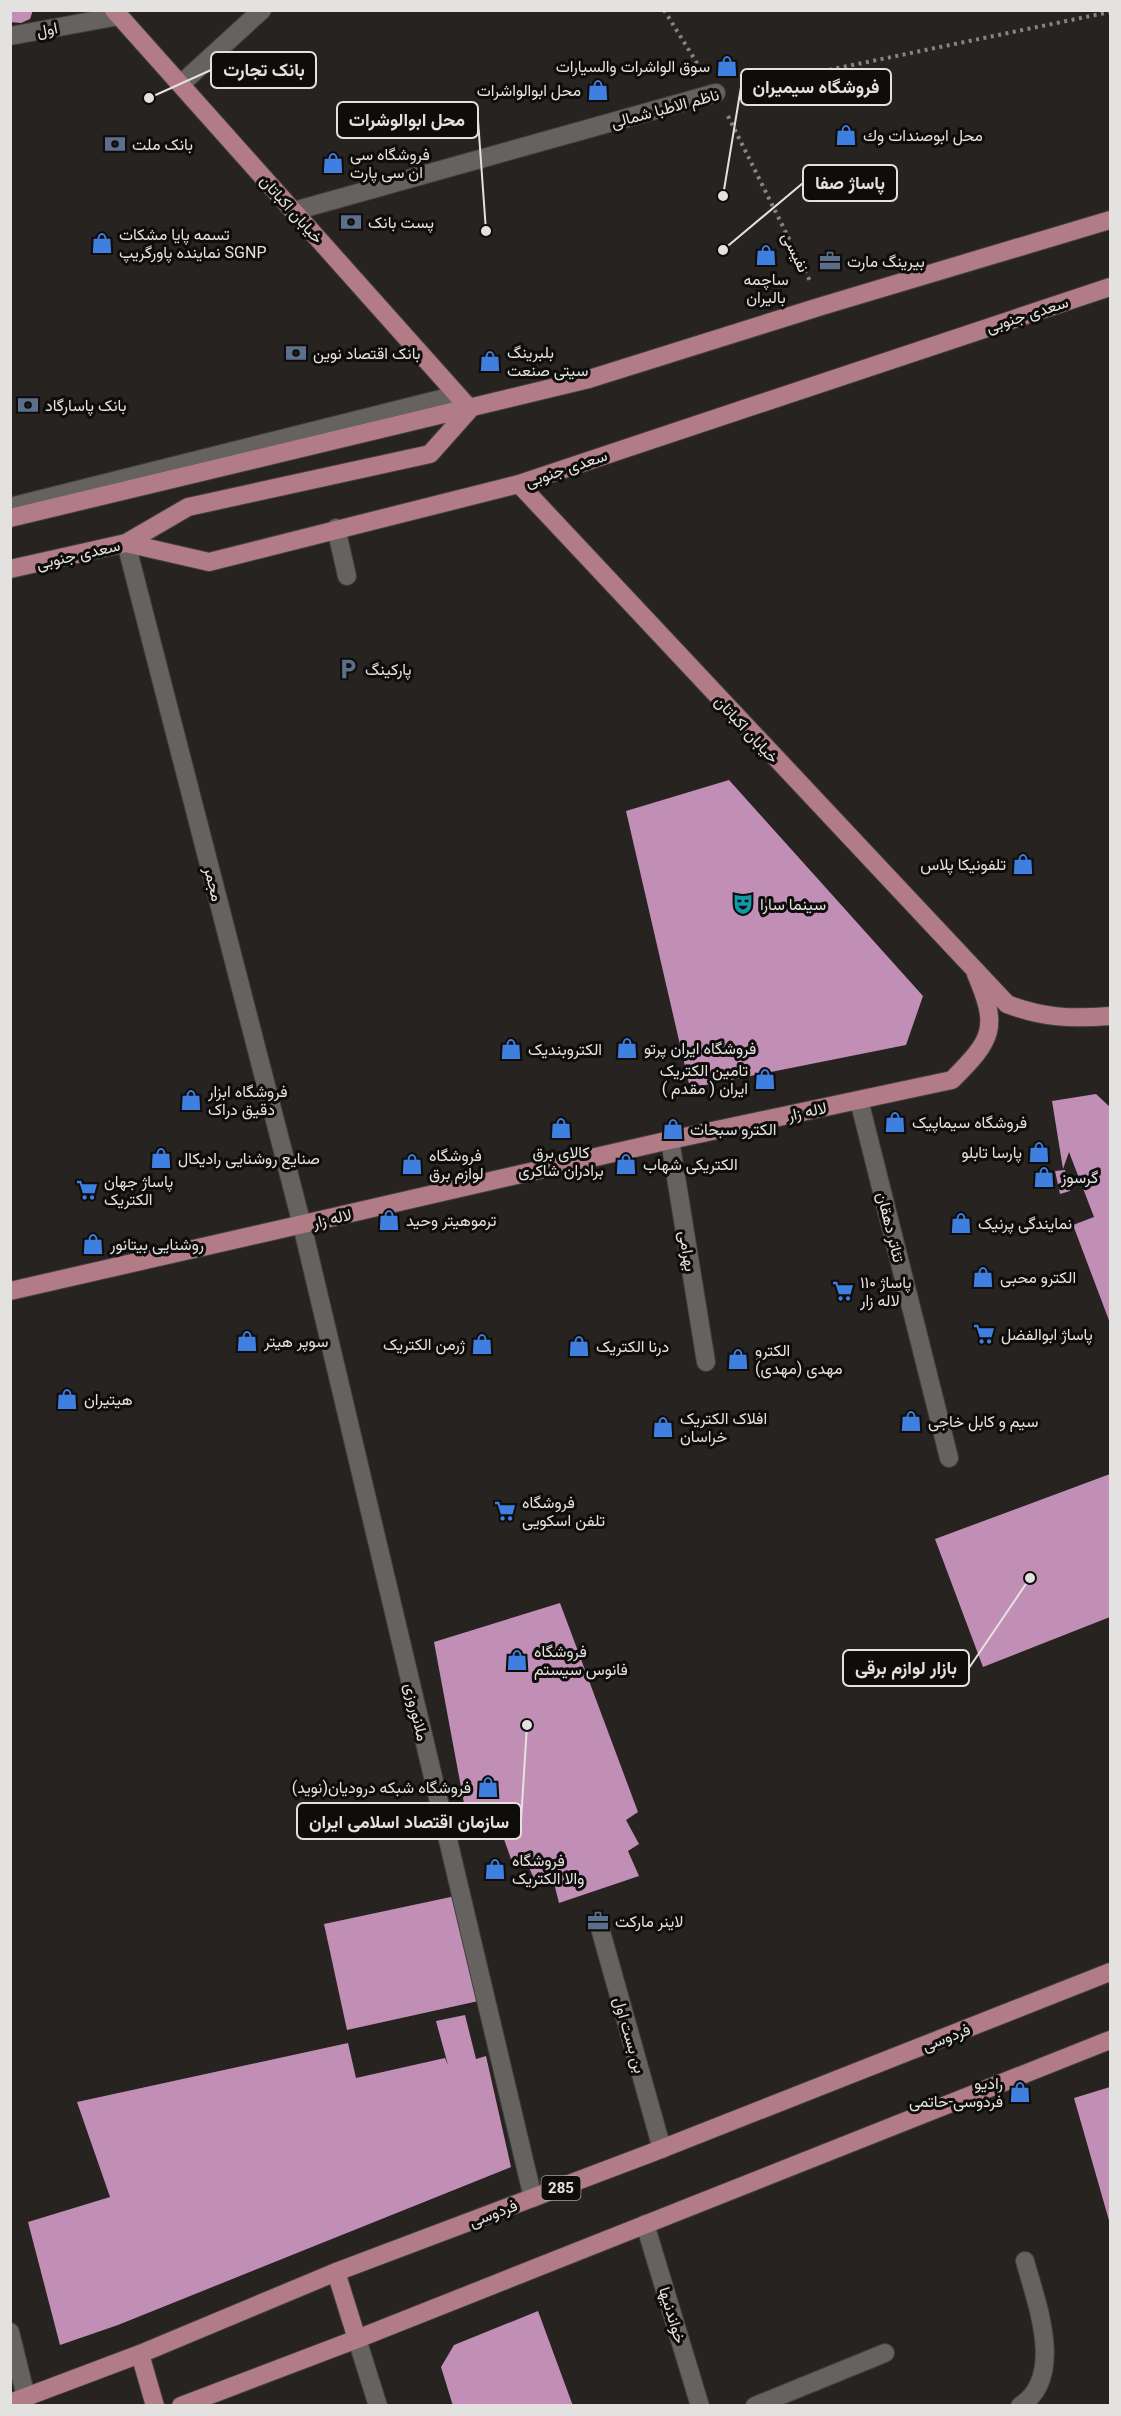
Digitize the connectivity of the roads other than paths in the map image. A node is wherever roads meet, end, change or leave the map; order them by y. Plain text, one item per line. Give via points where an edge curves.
1 (262, 10) edge
2 (116, 13) edge
3 (10, 36) edge
4 (181, 84) junction
5 (716, 93) road end
6 (294, 211) junction
7 (1110, 220) edge
8 (1110, 287) edge
9 (457, 395) junction
10 (470, 408) junction
11 (519, 484) junction
12 (10, 507) edge
13 (10, 518) edge
14 (336, 528) junction
15 (126, 543) junction
16 (10, 569) edge
17 (347, 576) dead end
18 (976, 974) junction
19 (1110, 1016) edge
20 (859, 1100) junction
21 (670, 1140) junction
22 (302, 1225) junction
23 (10, 1291) edge
24 (706, 1362) dead end
25 (950, 1458) dead end
26 (597, 1921) dead end
27 (1110, 1972) edge
28 (1110, 2040) edge
29 (662, 2149) junction
30 (533, 2198) junction
31 (645, 2224) junction
32 (1025, 2261) dead end
33 (336, 2272) junction
34 (10, 2332) edge
35 (357, 2339) junction
36 (885, 2353) dead end
37 (140, 2354) junction
38 (22, 2402) edge
39 (155, 2406) edge
40 (181, 2406) edge
41 (378, 2406) edge
42 (700, 2406) edge
43 (755, 2406) edge
44 (1020, 2406) edge

1 - 4 street
2 - 3 street, اول
2 - 4 main road, خیابان اکباتان
4 - 6 main road, خیابان اکباتان
5 - 6 street, ناظم الاطبا شمالی
6 - 9 main road, خیابان اکباتان
7 - 10 main road via 589,379
8 - 11 main road, سعدی جنوبی
9 - 10 main road, خیابان اکباتان
9 - 12 street
10 - 13 main road
10 - 15 main road via 430,454 188,507
11 - 14 main road, سعدی جنوبی
11 - 18 main road, خیابان اکباتان
14 - 15 main road, سعدی جنوبی via 209,562
14 - 17 street
15 - 16 main road, سعدی جنوبی
15 - 22 street, مجمر
18 - 19 main road via 1006,1004 1036,1015
18 - 20 main road, لاله زار via 990,1006 990,1030 978,1054 952,1080
20 - 21 main road, لاله زار
20 - 25 street, تئاتر دهقان
21 - 22 main road, لاله زار
21 - 24 street, بهرامی
22 - 23 main road, لاله زار
22 - 30 street, ملانوروزی
26 - 29 street, بن بست اول
27 - 29 main road, فردوسی / 285
28 - 31 main road
29 - 30 main road, فردوسی / 285
30 - 33 main road, فردوسی / 285
31 - 35 main road
31 - 42 street, خواندنیها
32 - 44 street via 1043,2326 1045,2354 1036,2389 1030,2400
33 - 35 main road
33 - 37 main road, فردوسی / 285
34 - 38 street
35 - 40 main road
35 - 41 street
36 - 43 street
37 - 38 main road, فردوسی / 285
37 - 39 main road

